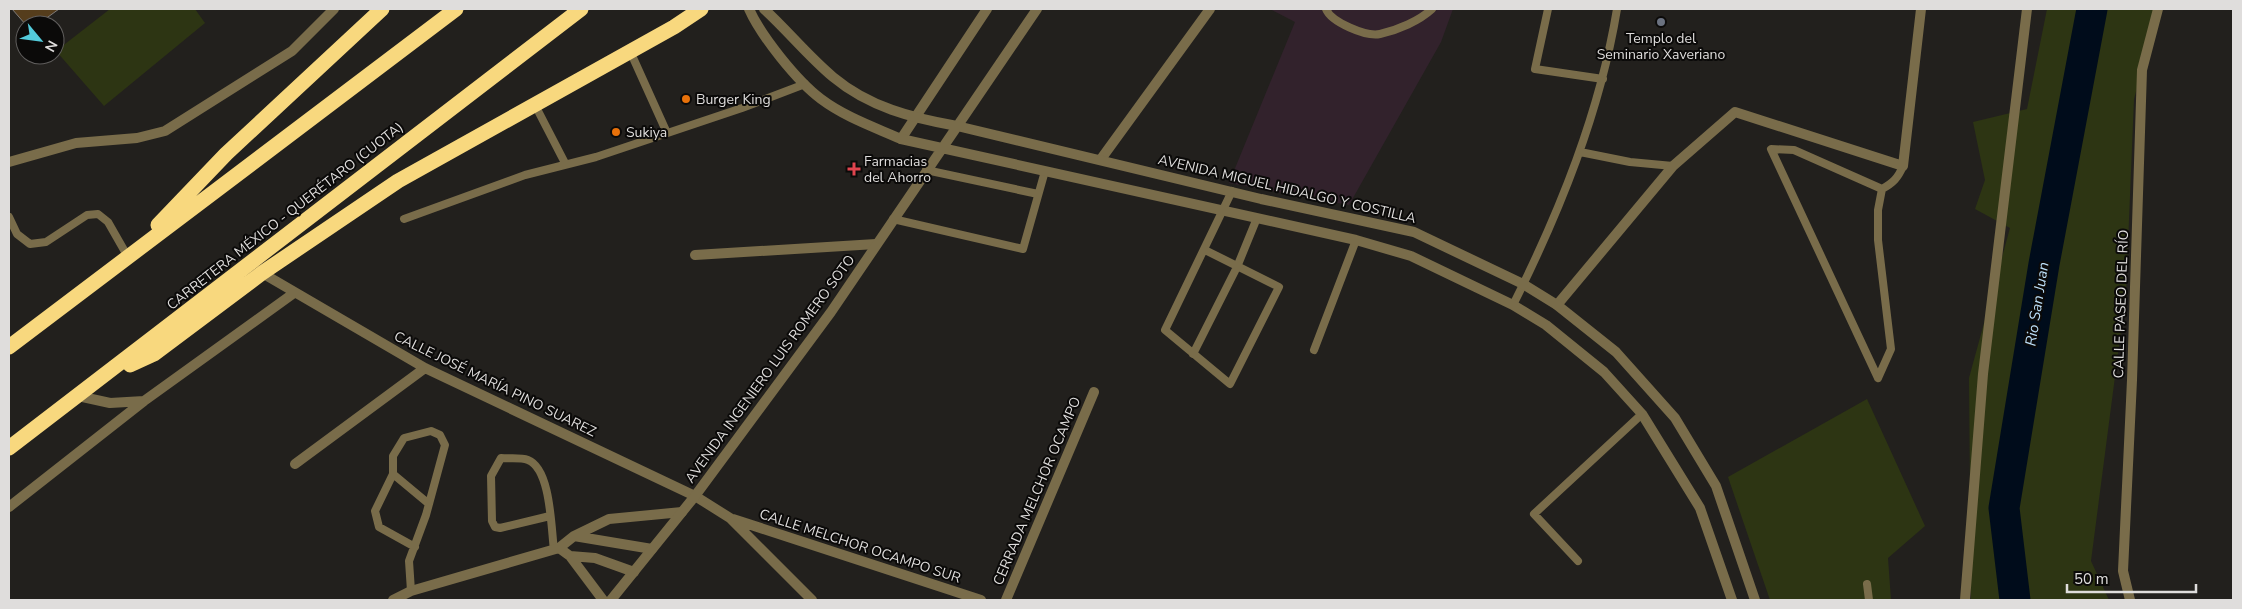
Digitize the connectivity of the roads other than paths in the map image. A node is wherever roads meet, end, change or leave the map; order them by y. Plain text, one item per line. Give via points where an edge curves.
1 (334, 9) edge
2 (382, 9) edge
3 (456, 9) edge
4 (581, 9) edge
5 (701, 9) edge
6 (749, 9) edge
7 (764, 9) edge
8 (987, 9) edge
9 (1037, 9) edge
10 (1210, 9) edge
11 (1326, 9) edge
12 (1432, 9) edge
13 (1548, 9) edge
14 (1617, 9) edge
15 (1921, 9) edge
16 (2027, 9) edge
17 (2158, 9) edge
18 (630, 51) junction
19 (1603, 79) junction
20 (805, 84) junction
21 (535, 105) junction
22 (913, 118) junction
23 (957, 126) junction
24 (667, 133) junction
25 (901, 139) junction
26 (942, 147) junction
27 (1580, 152) junction
28 (1101, 159) junction
29 (9, 162) edge
30 (565, 163) junction
31 (1673, 166) junction
32 (1903, 166) junction
33 (926, 170) junction
34 (1045, 171) junction
35 (1882, 188) junction
36 (1232, 191) junction
37 (1038, 194) junction
38 (1224, 211) junction
39 (9, 217) edge
40 (1257, 218) junction
41 (404, 219) dead end
42 (894, 219) junction
43 (1356, 240) junction
44 (876, 244) junction
45 (1205, 250) junction
46 (695, 255) dead end
47 (128, 257) junction
48 (1237, 266) junction
49 (262, 273) junction
50 (1523, 284) junction
51 (294, 293) junction
52 (1513, 304) junction
53 (1557, 305) junction
54 (9, 347) edge
55 (1314, 350) dead end
56 (1192, 354) junction
57 (425, 368) junction
58 (104, 377) junction
59 (1094, 392) dead end
60 (78, 396) junction
61 (144, 401) junction
62 (1642, 414) junction
63 (9, 448) edge
64 (295, 464) dead end
65 (393, 474) junction
66 (695, 496) junction
67 (429, 504) junction
68 (9, 507) edge
69 (682, 512) junction
70 (550, 516) junction
71 (730, 518) junction
72 (574, 536) junction
73 (415, 547) junction
74 (556, 549) junction
75 (652, 549) junction
76 (570, 556) junction
77 (1578, 561) dead end
78 (634, 572) junction
79 (1867, 584) dead end
80 (411, 591) junction
81 (393, 600) edge
82 (604, 600) edge
83 (611, 600) edge
84 (812, 600) edge
85 (981, 600) edge
86 (1006, 600) edge
87 (1732, 600) edge
88 (1755, 600) edge
89 (1869, 600) edge
90 (1965, 600) edge
91 (2130, 600) edge

1 - 29 street via 292,51 165,131 138,138 76,143
2 - 47 highway via 226,154
3 - 47 highway
4 - 58 highway, CARRETERA MÉXICO - QUERÉTARO (CUOTA)
5 - 18 highway
6 - 20 street via 756,24
7 - 22 street, AVENIDA MIGUEL HIDALGO Y COSTILLA via 833,78 868,100
8 - 22 street
9 - 23 street, AVENIDA INGENIERO LUIS ROMERO SOTO
10 - 28 street
11 - 12 lane via 1339,24 1378,34 1422,18
13 - 19 lane via 1535,69
14 - 19 lane
15 - 32 street
16 - 90 street via 1983,374
17 - 91 street, CALLE PASEO DEL RÍO via 2142,70 2123,571
18 - 21 highway
18 - 24 lane
19 - 27 lane
20 - 24 lane
20 - 25 street via 821,99 859,122
21 - 30 lane
21 - 49 highway via 398,181
22 - 23 street, AVENIDA MIGUEL HIDALGO Y COSTILLA
22 - 25 street
23 - 26 street, AVENIDA INGENIERO LUIS ROMERO SOTO
23 - 28 street, AVENIDA MIGUEL HIDALGO Y COSTILLA
24 - 30 lane via 596,157
25 - 26 street
26 - 33 street, AVENIDA INGENIERO LUIS ROMERO SOTO
26 - 34 street
27 - 31 lane
27 - 50 lane
28 - 36 street, AVENIDA MIGUEL HIDALGO Y COSTILLA
30 - 41 lane
31 - 32 street via 1735,112
31 - 53 street
32 - 35 lane via 1899,176
33 - 37 lane
33 - 42 street, AVENIDA INGENIERO LUIS ROMERO SOTO
34 - 37 lane
34 - 38 street
35 - 35 lane via 1878,240 1891,349 1878,378 1771,149 1794,150
36 - 38 lane
36 - 50 street, AVENIDA MIGUEL HIDALGO Y COSTILLA via 1414,232
37 - 42 lane via 1023,249
38 - 40 street
38 - 45 lane
39 - 47 lane via 17,234 30,244 46,242 87,215 98,214 108,222
40 - 43 street
40 - 48 lane
42 - 44 street, AVENIDA INGENIERO LUIS ROMERO SOTO
43 - 52 street via 1411,256
43 - 55 lane
44 - 46 street
44 - 66 street, AVENIDA INGENIERO LUIS ROMERO SOTO via 831,312
45 - 48 lane
45 - 56 lane via 1165,330
47 - 54 highway
48 - 56 lane
48 - 56 lane via 1280,287 1230,384
49 - 51 street, CALLE JOSÉ MARÍA PINO SUAREZ
49 - 58 highway via 154,354
50 - 52 lane
50 - 53 street, AVENIDA MIGUEL HIDALGO Y COSTILLA
51 - 57 street, CALLE JOSÉ MARÍA PINO SUAREZ
51 - 61 street
52 - 62 street via 1546,325 1604,372
53 - 88 street, AVENIDA MIGUEL HIDALGO Y COSTILLA via 1616,352 1675,418 1716,486
57 - 64 street
57 - 66 street, CALLE JOSÉ MARÍA PINO SUAREZ
58 - 60 highway, CARRETERA MÉXICO - QUERÉTARO (CUOTA)
59 - 86 street, CERRADA MELCHOR OCAMPO
60 - 61 street via 110,403
60 - 63 highway, CARRETERA MÉXICO - QUERÉTARO (CUOTA)
61 - 68 street
62 - 77 lane via 1534,514
62 - 87 street via 1700,508
65 - 67 lane
65 - 67 lane via 394,456 404,438 431,431 440,435 445,445
65 - 73 lane via 375,511 379,527
66 - 69 street, AVENIDA INGENIERO LUIS ROMERO SOTO
66 - 71 street, CALLE JOSÉ MARÍA PINO SUAREZ
67 - 73 lane
69 - 72 street via 609,519
69 - 75 street, AVENIDA INGENIERO LUIS ROMERO SOTO
70 - 70 lane via 546,484 537,465 527,460 501,458 491,476 492,521 495,527
70 - 74 lane
71 - 84 street
71 - 85 street, CALLE MELCHOR OCAMPO SUR
72 - 74 street
72 - 75 street
73 - 80 lane via 409,561
74 - 76 street
74 - 80 street
75 - 78 street, AVENIDA INGENIERO LUIS ROMERO SOTO
76 - 78 street via 596,558
76 - 82 street
78 - 83 street, AVENIDA INGENIERO LUIS ROMERO SOTO
79 - 89 lane
80 - 81 street

